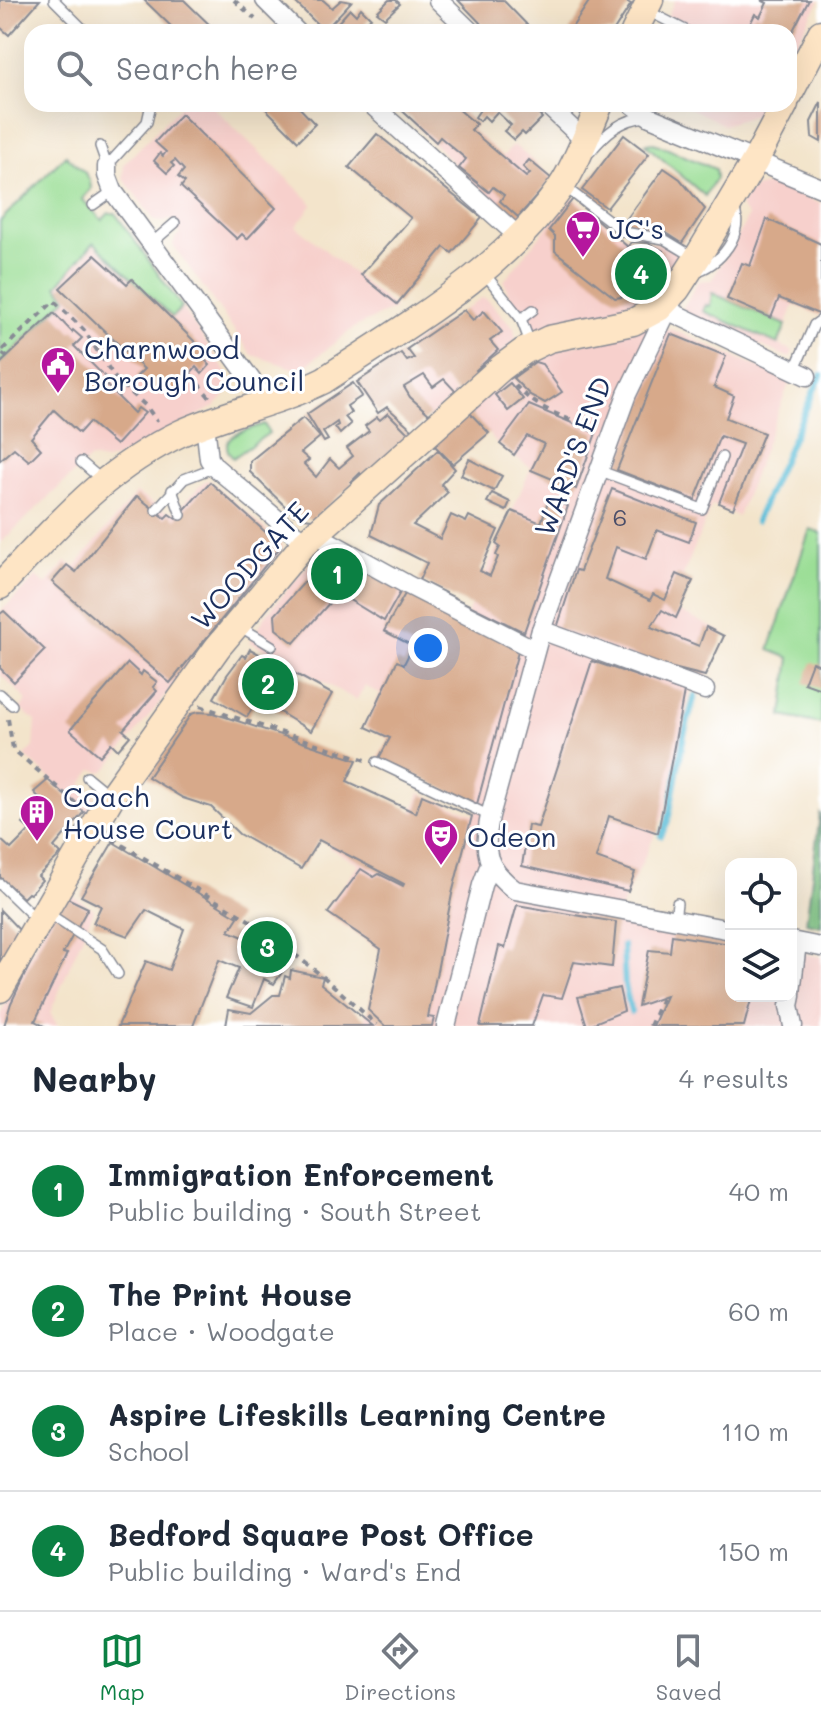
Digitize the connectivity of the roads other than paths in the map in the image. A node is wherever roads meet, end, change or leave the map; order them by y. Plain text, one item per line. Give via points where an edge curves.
1 (54, 0) edge
2 (265, 0) edge
3 (438, 0) edge
4 (643, 14) edge
5 (78, 24) edge
6 (289, 24) edge
7 (463, 24) edge
8 (669, 24) edge
9 (821, 33) edge
10 (797, 80) edge
11 (149, 112) edge
12 (380, 112) edge
13 (554, 112) edge
14 (596, 112) edge
15 (643, 112) edge
16 (781, 112) edge
17 (650, 117) junction
18 (584, 140) junction
19 (100, 146) dead end
20 (755, 161) junction
21 (107, 166) junction
22 (562, 185) junction
23 (821, 188) edge
24 (113, 191) junction
25 (93, 205) dead end
26 (175, 223) dead end
27 (519, 237) junction
28 (153, 242) junction
29 (483, 271) junction
30 (677, 289) junction
31 (533, 310) dead end
32 (521, 319) junction
33 (821, 320) edge
34 (532, 346) junction
35 (801, 374) joint
36 (268, 403) junction
37 (194, 428) junction
38 (722, 457) dead end
39 (81, 462) dead end
40 (215, 467) junction
41 (598, 470) junction
42 (103, 482) junction
43 (172, 490) junction
44 (156, 510) dead end
45 (181, 515) dead end
46 (310, 538) junction
47 (0, 586) edge
48 (236, 625) junction
49 (541, 630) junction
50 (272, 646) dead end
51 (535, 650) junction
52 (705, 690) dead end
53 (377, 762) road end
54 (87, 777) dead end
55 (118, 793) junction
56 (490, 816) junction
57 (490, 864) junction
58 (0, 884) edge
59 (42, 917) junction
60 (725, 928) edge
61 (797, 943) edge
62 (821, 947) edge
63 (118, 974) dead end
64 (0, 989) edge
65 (791, 1002) edge
66 (446, 1026) edge
67 (793, 1026) edge

1 - 5 lane
2 - 6 street
3 - 7 street
4 - 8 lane
9 - 10 main road
11 - 21 lane via 147,122
12 - 27 street
13 - 18 street
14 - 18 main road
15 - 17 street
16 - 20 main road, WARD'S END
17 - 20 street
17 - 22 lane via 631,118 609,131
18 - 22 main road
19 - 21 lane
20 - 23 street
20 - 30 main road, WARD'S END
21 - 24 street
22 - 27 main road
22 - 30 lane via 624,232 664,239
24 - 25 lane
24 - 28 street
26 - 28 lane
27 - 29 main road
28 - 36 street
29 - 32 lane
29 - 36 main road via 324,380
30 - 34 main road, WOODGATE via 633,322
30 - 35 street
30 - 41 street, WARD'S END
31 - 32 lane
32 - 34 lane
33 - 35 lane via 814,325
34 - 46 main road, WOODGATE
36 - 37 main road
37 - 40 street
37 - 42 main road via 135,457
38 - 41 lane via 702,509
39 - 42 lane
40 - 43 lane via 196,472
40 - 46 street
41 - 49 street, WARD'S END
42 - 47 main road
43 - 44 lane
43 - 45 lane
46 - 48 main road, WOODGATE
46 - 51 street
48 - 50 lane
48 - 55 main road, WOODGATE via 192,667 178,699
49 - 51 street, WARD'S END
49 - 52 street
51 - 56 street, WARD'S END
53 - 56 lane
54 - 55 lane
55 - 59 main road, WOODGATE
56 - 57 street, WARD'S END via 485,839
57 - 60 street via 515,890 676,912
57 - 66 street
58 - 59 lane
59 - 63 lane via 102,949
59 - 64 main road, WOODGATE
61 - 62 street
65 - 67 street

